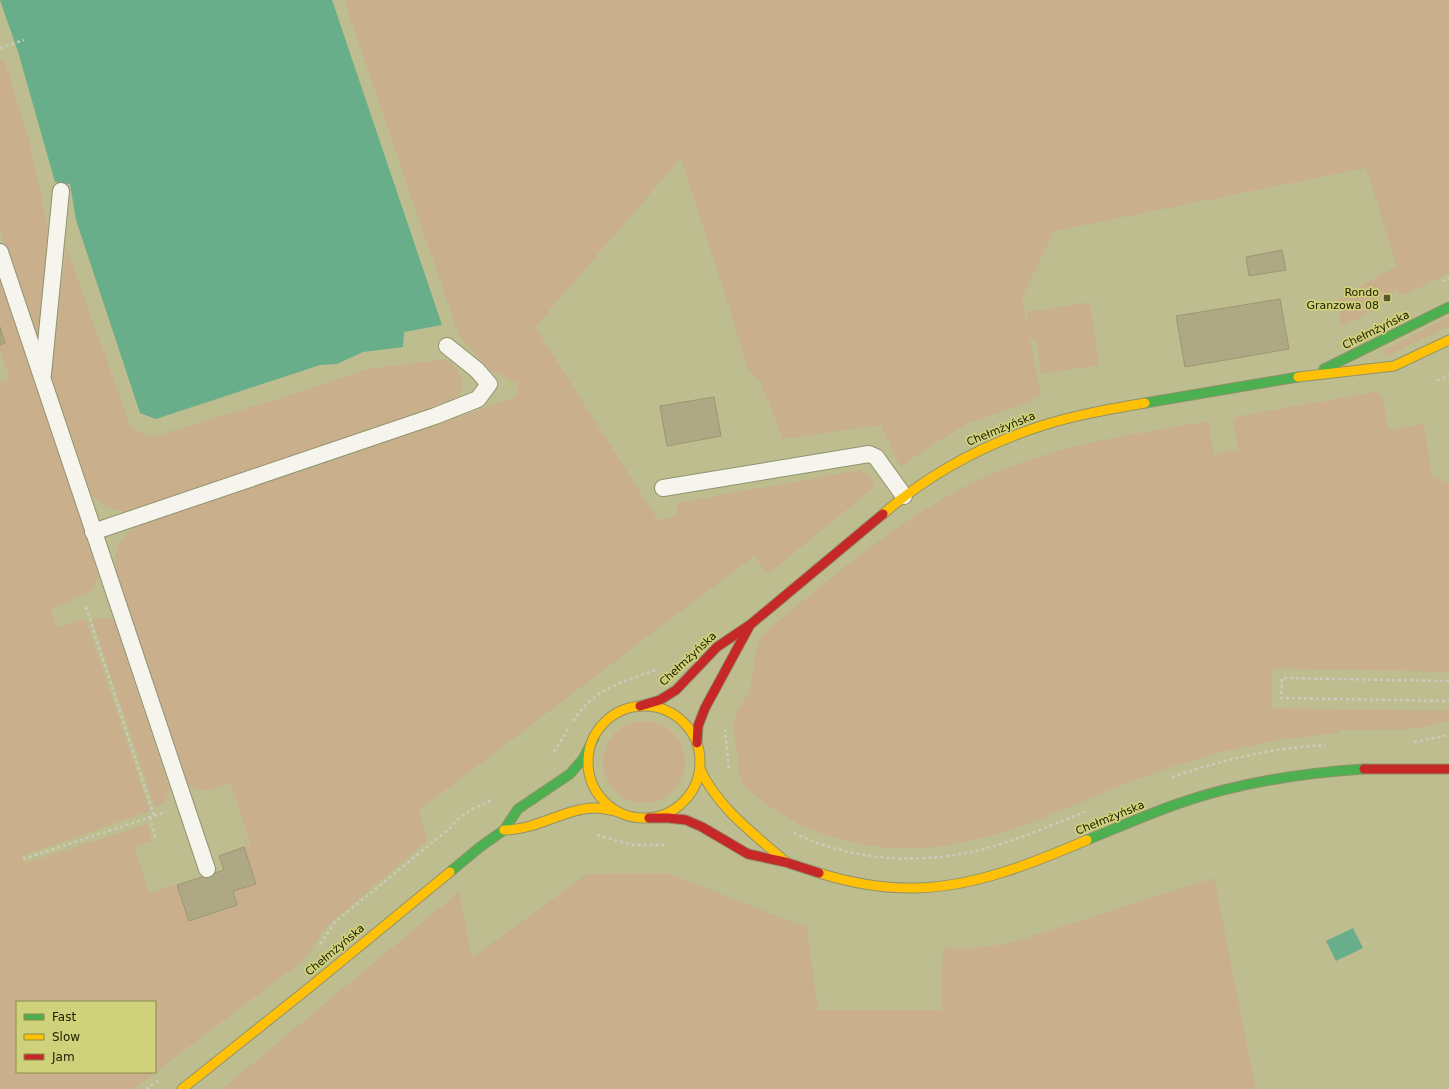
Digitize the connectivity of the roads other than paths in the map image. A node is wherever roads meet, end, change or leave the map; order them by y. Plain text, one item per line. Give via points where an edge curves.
1 (62, 191) dead end
2 (0, 252) edge
3 (1449, 307) edge
4 (1449, 340) edge
5 (447, 346) dead end
6 (1314, 374) junction
7 (42, 379) junction
8 (663, 488) dead end
9 (904, 496) junction
10 (93, 532) junction
11 (751, 624) junction
12 (640, 706) junction
13 (594, 738) junction
14 (697, 743) junction
15 (700, 769) junction
16 (1449, 770) edge
17 (620, 812) junction
18 (649, 818) junction
19 (504, 830) junction
20 (786, 862) junction
21 (207, 869) dead end
22 (182, 1089) edge

1 - 7 lane
2 - 7 lane
3 - 6 street, Chełmżyńska
4 - 6 street, Chełmżyńska via 1394,366
5 - 10 lane via 477,370 489,384 478,399 435,416
6 - 9 street, Chełmżyńska via 1059,420 974,452
7 - 10 lane
8 - 9 lane via 869,454 876,457
9 - 11 street, Chełmżyńska
10 - 21 lane
11 - 12 street, Chełmżyńska via 717,647 676,690 660,700
11 - 14 street, Chełmżyńska via 705,708 698,726
12 - 13 street via 612,715 601,725
12 - 14 street via 656,707 671,713 684,722
13 - 17 street via 588,766 591,781 598,794
13 - 19 street, Chełmżyńska via 576,768 547,791 518,809
14 - 15 street
15 - 18 street via 697,781 683,802 673,810
15 - 20 street, Chełmżyńska via 716,798
16 - 20 street, Chełmżyńska via 1346,770 1285,777 1245,785 1156,812 1018,868 981,879 947,885 912,888 862,884 819,874
17 - 18 street via 634,817
17 - 19 street via 589,808 526,828
18 - 20 street, Chełmżyńska via 686,820 741,851 761,858
19 - 22 street, Chełmżyńska

